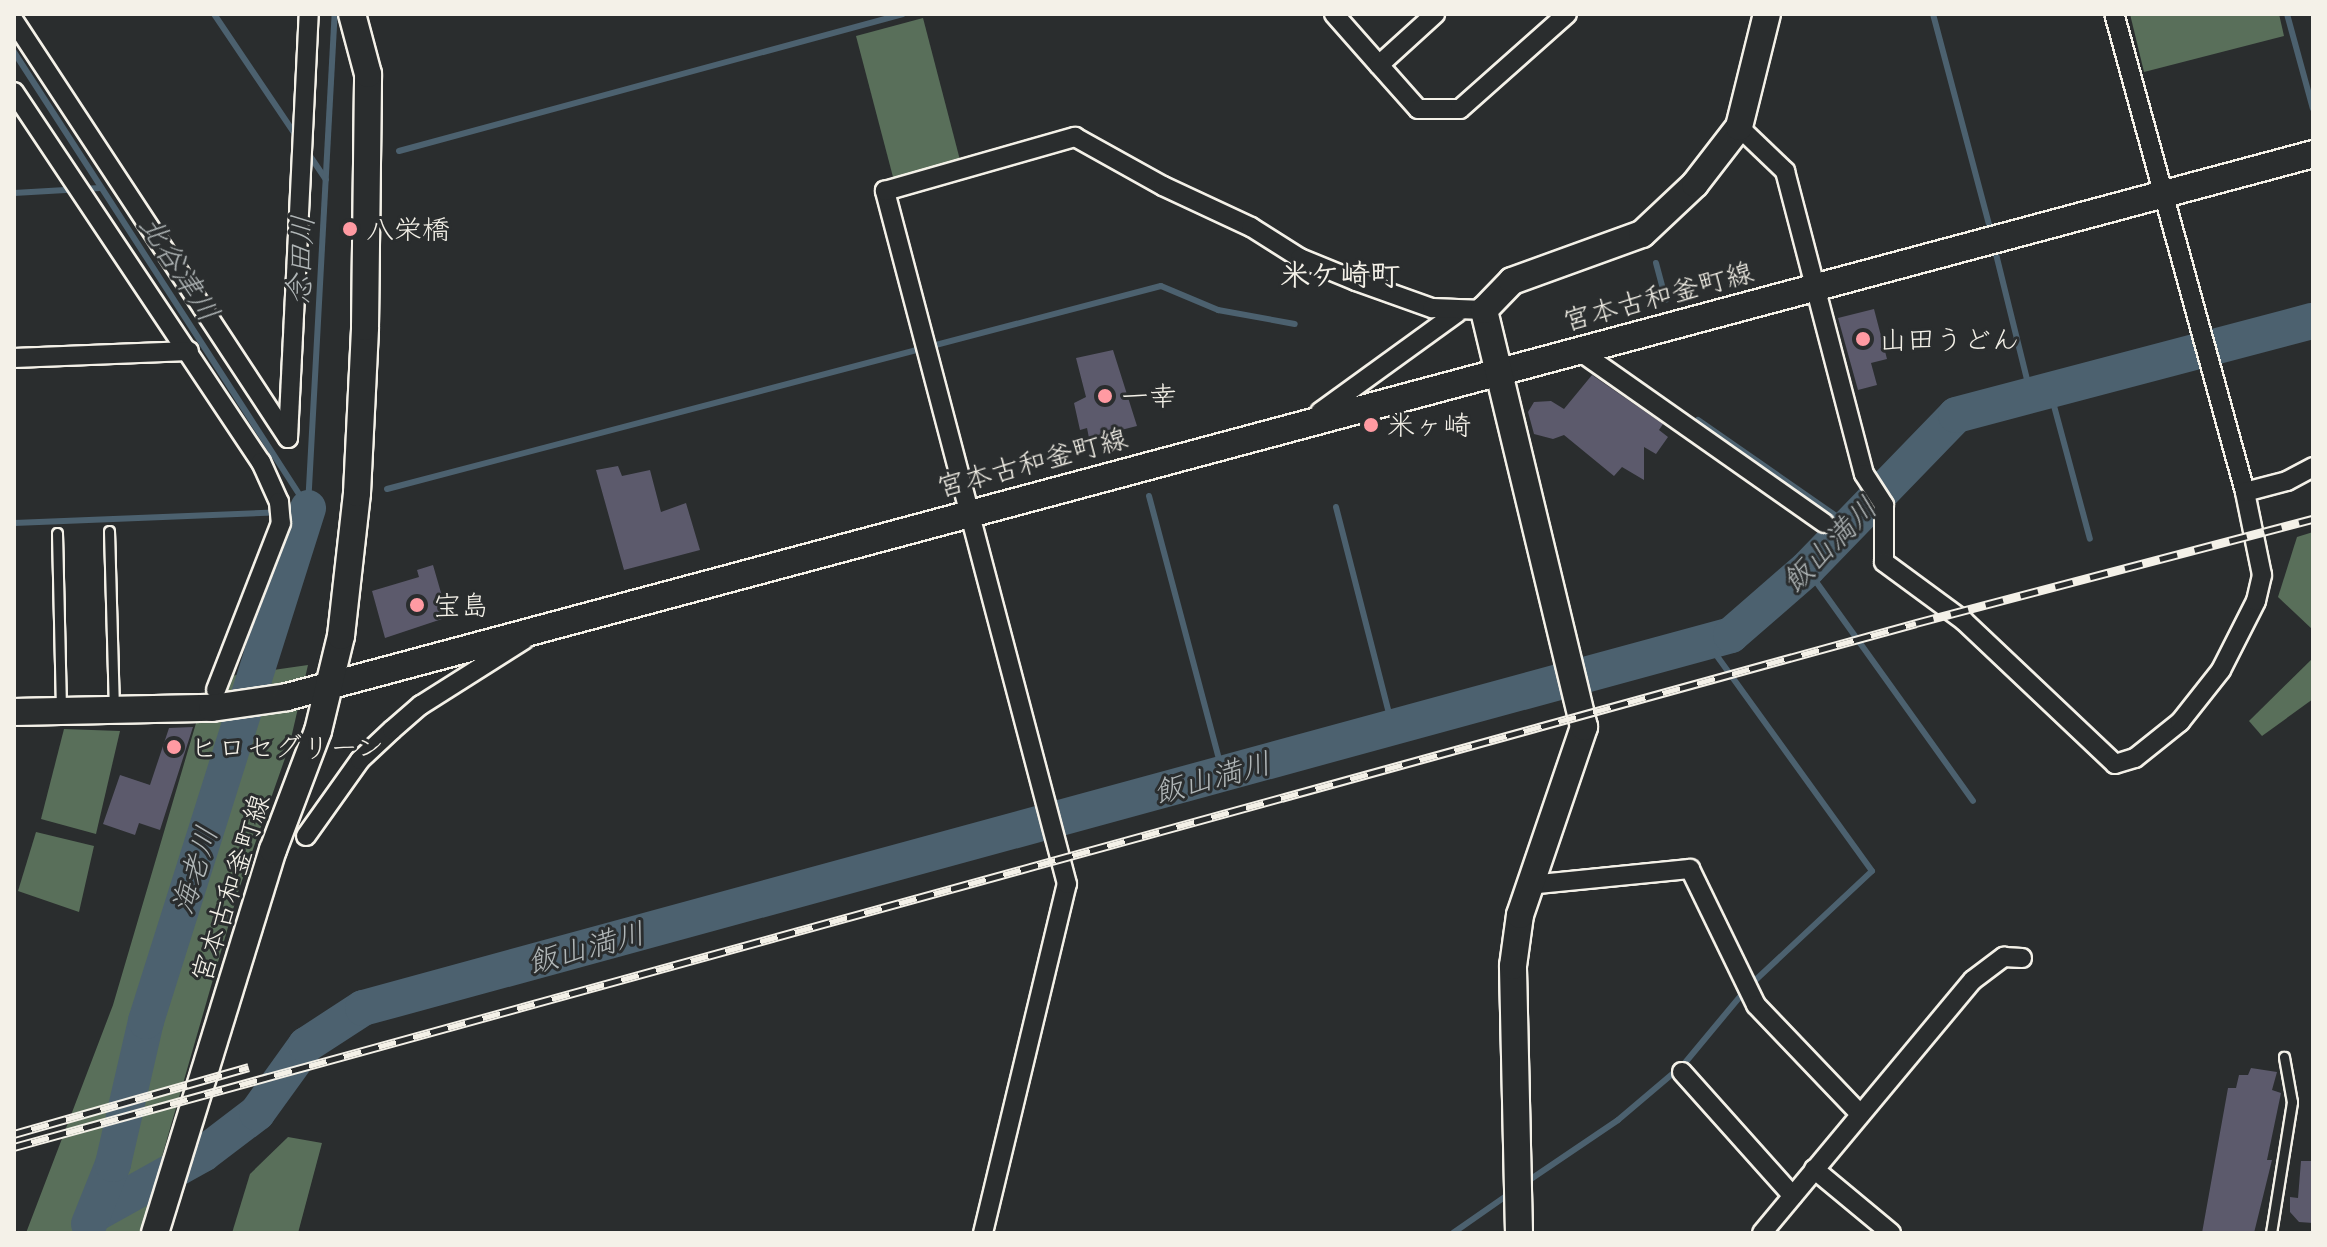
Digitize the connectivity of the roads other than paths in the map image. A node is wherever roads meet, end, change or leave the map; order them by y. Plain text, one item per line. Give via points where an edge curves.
1 (24, 14) edge
2 (309, 14) edge
3 (352, 14) edge
4 (1334, 14) edge
5 (1435, 14) edge
6 (1567, 14) edge
7 (1767, 14) edge
8 (2114, 14) edge
9 (14, 21) edge
10 (1379, 65) junction
11 (14, 92) edge
12 (1739, 127) junction
13 (2313, 154) edge
14 (2160, 196) junction
15 (1819, 287) junction
16 (1484, 310) junction
17 (1457, 313) junction
18 (1578, 350) junction
19 (189, 351) junction
20 (14, 358) edge
21 (1496, 373) junction
22 (1296, 425) junction
23 (2313, 467) edge
24 (2245, 492) junction
25 (968, 512) junction
26 (1824, 523) dead end
27 (109, 531) dead end
28 (57, 533) dead end
29 (545, 628) junction
30 (332, 683) junction
31 (221, 698) junction
32 (114, 710) junction
33 (14, 712) edge
34 (61, 712) junction
35 (306, 836) dead end
36 (1529, 885) junction
37 (2022, 958) dead end
38 (2284, 1057) dead end
39 (1682, 1072) dead end
40 (1860, 1114) junction
41 (1814, 1169) junction
42 (1793, 1196) junction
43 (155, 1233) edge
44 (983, 1233) edge
45 (1519, 1233) edge
46 (1762, 1233) edge
47 (1891, 1233) edge
48 (2271, 1233) edge

1 - 9 street
2 - 9 street via 288,438
3 - 30 street via 368,74 365,327 357,493
4 - 10 street
5 - 10 street
6 - 10 street via 1460,109 1418,109
7 - 12 street
8 - 14 street
11 - 19 street
12 - 15 street via 1785,171
12 - 16 street via 1695,184 1642,234 1512,281
13 - 14 street, 宮本古和釜町線
14 - 15 street, 宮本古和釜町線
14 - 24 street
15 - 18 street, 宮本古和釜町線
15 - 24 street via 1864,474 1884,505 1884,562 1964,621 2115,764 2135,758 2180,722 2221,670 2256,601 2262,575
16 - 17 street
16 - 21 street
17 - 22 street via 1364,385
17 - 25 street via 1399,298 1300,258 1251,227 1075,137 885,191
18 - 21 street, 宮本古和釜町線
18 - 26 street
19 - 20 street
19 - 31 street via 261,462 279,502 281,523
21 - 22 street, 宮本古和釜町線
21 - 36 street via 1574,678 1582,738
22 - 25 street, 宮本古和釜町線
23 - 24 street via 2287,481
25 - 29 street, 宮本古和釜町線
25 - 44 street via 1056,834 1065,905
27 - 32 lane
28 - 34 lane
29 - 30 street, 宮本古和釜町線
29 - 35 street via 421,705 360,760
30 - 31 street via 268,701
30 - 43 street, 宮本古和釜町線 via 259,891
31 - 32 street
32 - 34 street
33 - 34 street
36 - 40 street via 1690,869 1756,1005
36 - 45 street via 1513,966
37 - 40 street via 2004,957 1973,980
38 - 48 lane via 2292,1102
39 - 42 street
40 - 41 street
41 - 42 street
41 - 47 street
42 - 46 street

